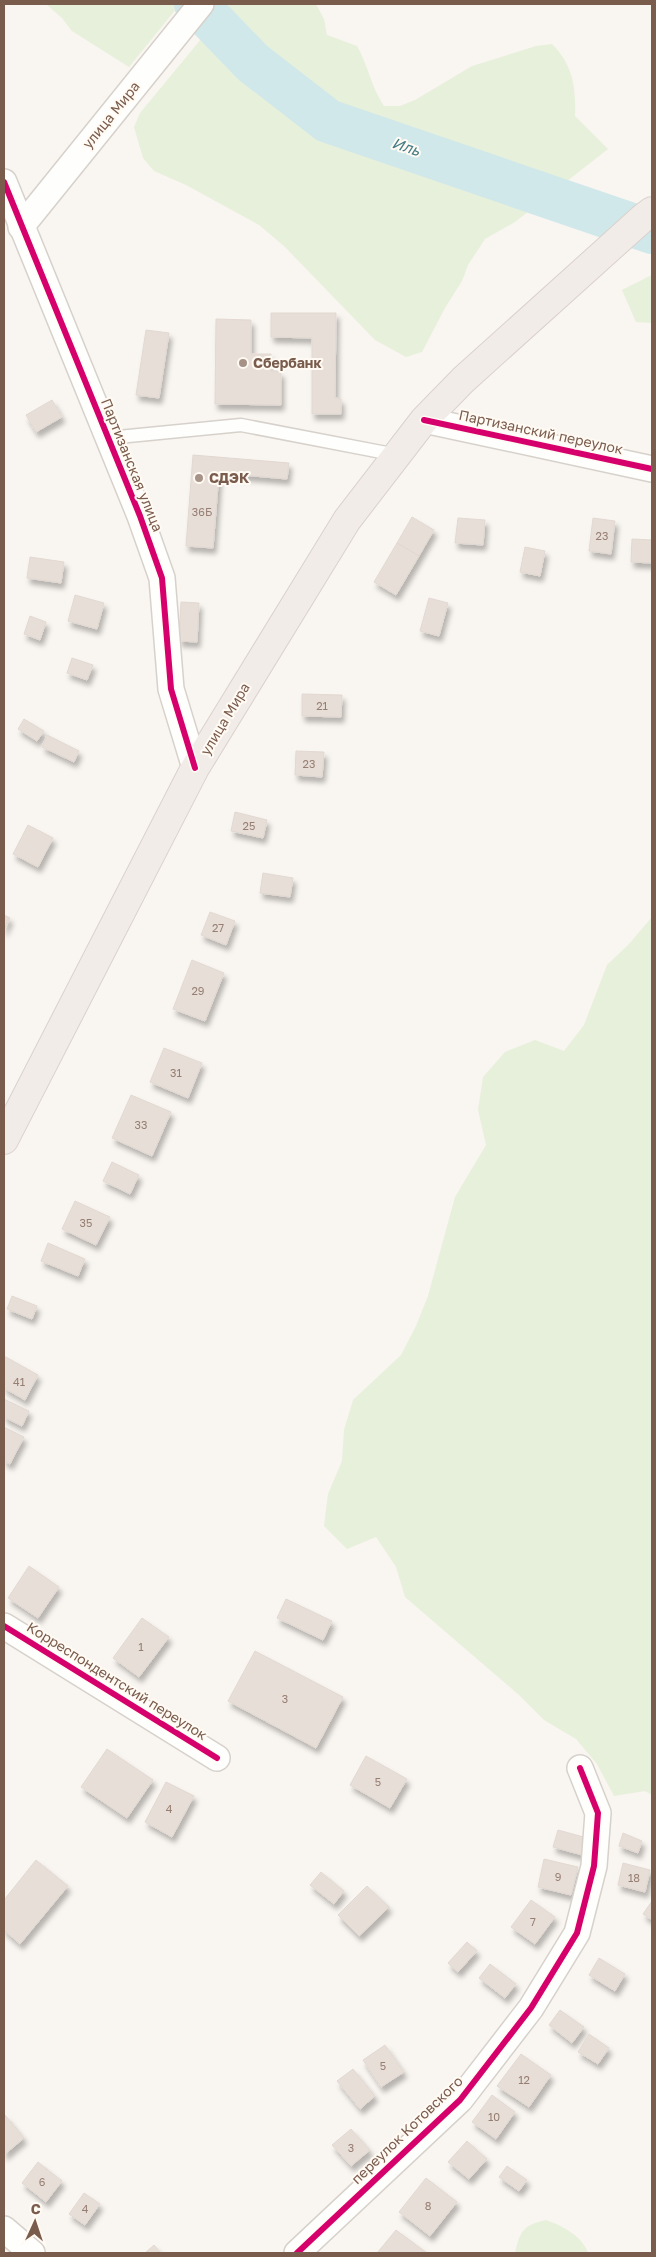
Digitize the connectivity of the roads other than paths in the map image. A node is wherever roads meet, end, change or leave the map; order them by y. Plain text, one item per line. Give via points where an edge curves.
1 (201, 4) edge
2 (4, 182) edge
3 (652, 211) edge
4 (21, 227) junction
5 (424, 420) junction
6 (108, 438) junction
7 (397, 455) junction
8 (652, 469) edge
9 (195, 768) junction
10 (4, 1140) edge
11 (4, 1626) edge
12 (217, 1758) dead end
13 (580, 1768) dead end
14 (4, 2229) edge
15 (32, 2253) edge
16 (297, 2253) edge

1 - 4 street, улица Мира
2 - 4 street, Партизанская улица
3 - 5 highway, улица Мира via 463,380
4 - 6 street, Партизанская улица
5 - 7 highway, улица Мира
5 - 8 street, Партизанский переулок
6 - 7 lane via 241,425
6 - 9 street, Партизанская улица via 162,578 171,689
7 - 9 highway, улица Мира via 347,520
9 - 10 highway, улица Мира
11 - 12 street, Корреспондентский переулок
13 - 16 street, переулок Котовского via 598,1814 594,1866 577,1933 532,2008 460,2100
14 - 15 street

